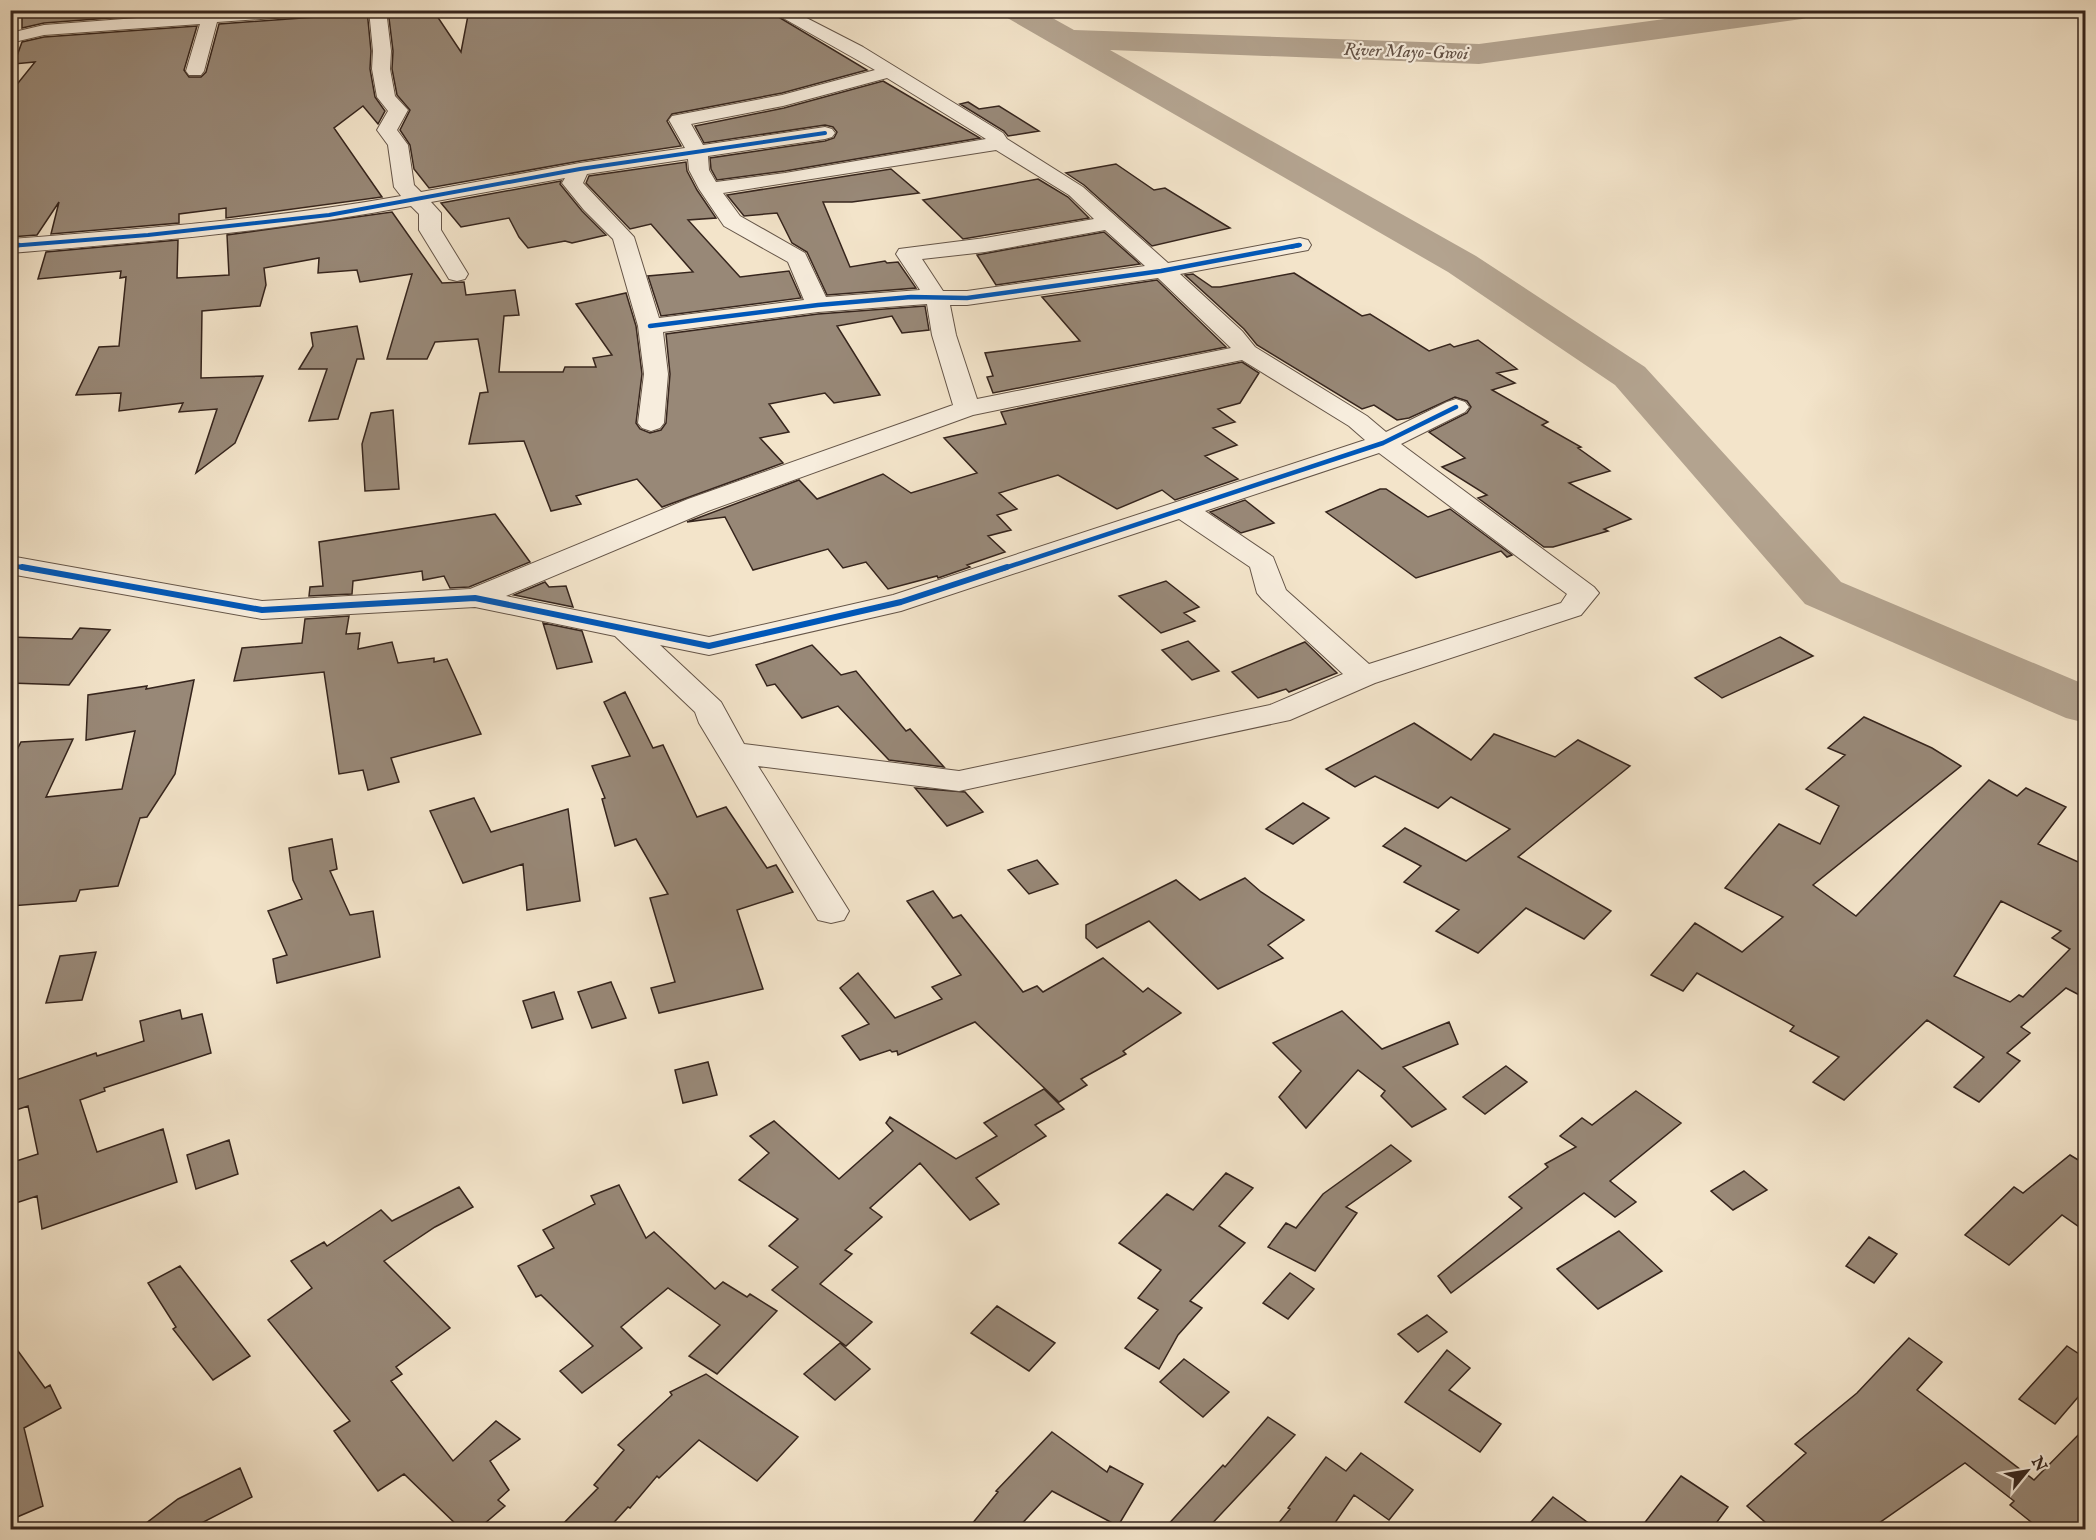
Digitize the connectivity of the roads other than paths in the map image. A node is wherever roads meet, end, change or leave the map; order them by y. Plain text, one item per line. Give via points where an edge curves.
1 (316, 10) edge
2 (377, 10) edge
3 (777, 10) edge
4 (211, 14) edge
5 (10, 38) edge
6 (195, 71) dead end
7 (888, 72) junction
8 (825, 133) dead end
9 (999, 143) junction
10 (697, 152) junction
11 (580, 169) junction
12 (709, 189) junction
13 (414, 198) junction
14 (1112, 222) junction
15 (1300, 245) dead end
16 (10, 246) edge
17 (1161, 271) junction
18 (457, 274) dead end
19 (937, 298) junction
20 (818, 305) junction
21 (650, 326) junction
22 (1246, 352) junction
23 (1456, 407) dead end
24 (967, 409) junction
25 (651, 423) dead end
26 (1383, 443) junction
27 (1182, 510) junction
28 (10, 565) edge
29 (475, 598) junction
30 (626, 629) junction
31 (1364, 676) junction
32 (735, 753) junction
33 (831, 910) dead end

1 - 4 street
2 - 13 street via 386,97 398,110 387,130 398,145 404,187
3 - 7 street via 857,51
4 - 5 street via 44,30
4 - 6 street
7 - 9 street via 996,137
7 - 10 street via 783,100 679,120
8 - 10 street
9 - 12 street
9 - 14 street via 1076,191
10 - 11 street
10 - 12 street via 699,170
11 - 13 street
11 - 21 street via 573,183 623,237
12 - 20 street via 732,221 797,258
13 - 16 street via 318,216
13 - 18 street via 430,213 430,230
14 - 17 street
14 - 19 street via 985,245 907,254
15 - 17 street
17 - 19 street via 968,298
17 - 22 street via 1234,336
19 - 20 street
19 - 24 street
20 - 21 street
21 - 25 street via 656,374
22 - 24 street
22 - 26 street via 1358,421
23 - 26 street
24 - 29 street via 698,505
26 - 27 street
26 - 31 street via 1584,593 1571,609
27 - 30 street via 901,602 709,646
27 - 31 street via 1263,563 1272,593
28 - 29 street via 262,610
29 - 30 street
30 - 32 street via 710,709
31 - 32 street via 1279,713 959,781
32 - 33 street

